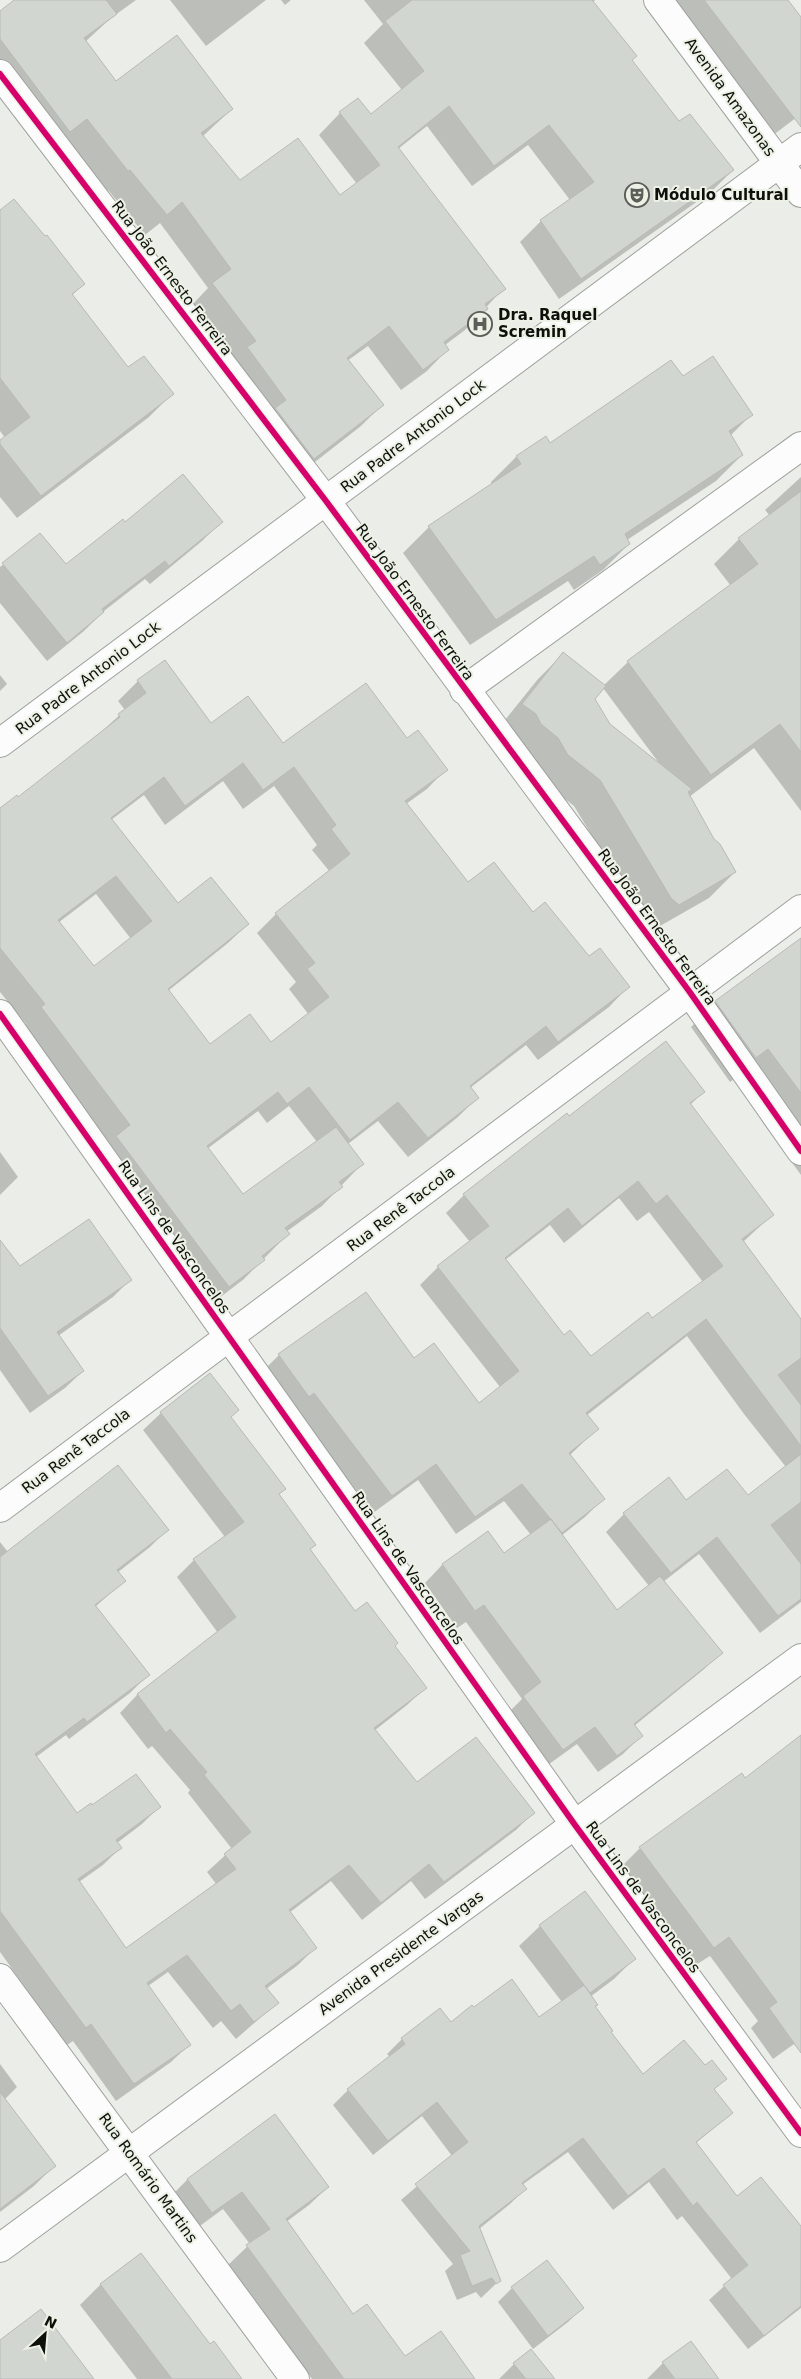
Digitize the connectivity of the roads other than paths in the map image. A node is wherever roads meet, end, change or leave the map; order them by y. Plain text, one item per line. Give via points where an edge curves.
1 (658, 0) edge
2 (0, 74) edge
3 (801, 147) edge
4 (779, 163) junction
5 (801, 193) edge
6 (801, 446) edge
7 (326, 501) junction
8 (464, 690) junction
9 (0, 743) edge
10 (801, 909) edge
11 (689, 991) junction
12 (0, 1014) edge
13 (801, 1151) edge
14 (230, 1338) junction
15 (0, 1508) edge
16 (801, 1658) edge
17 (575, 1825) junction
18 (0, 1978) edge
19 (801, 2133) edge
20 (129, 2153) junction
21 (0, 2248) edge
22 (295, 2379) edge

1 - 4 street, Avenida Amazonas
2 - 7 street, Rua João Ernesto Ferreira
3 - 4 street, Rua Padre Antonio Lock
4 - 5 street, Avenida Amazonas
4 - 7 street, Rua Padre Antonio Lock
6 - 8 street
7 - 8 street, Rua João Ernesto Ferreira
7 - 9 street, Rua Padre Antonio Lock
8 - 11 street, Rua João Ernesto Ferreira
10 - 11 street, Rua Renê Taccola
11 - 13 street, Rua João Ernesto Ferreira
11 - 14 street, Rua Renê Taccola
12 - 14 street, Rua Lins de Vasconcelos
14 - 15 street, Rua Renê Taccola
14 - 17 street, Rua Lins de Vasconcelos
16 - 17 street, Avenida Presidente Vargas
17 - 19 street, Rua Lins de Vasconcelos
17 - 20 street, Avenida Presidente Vargas
18 - 20 street, Rua Romário Martins
20 - 21 street, Avenida Presidente Vargas
20 - 22 street, Rua Romário Martins

